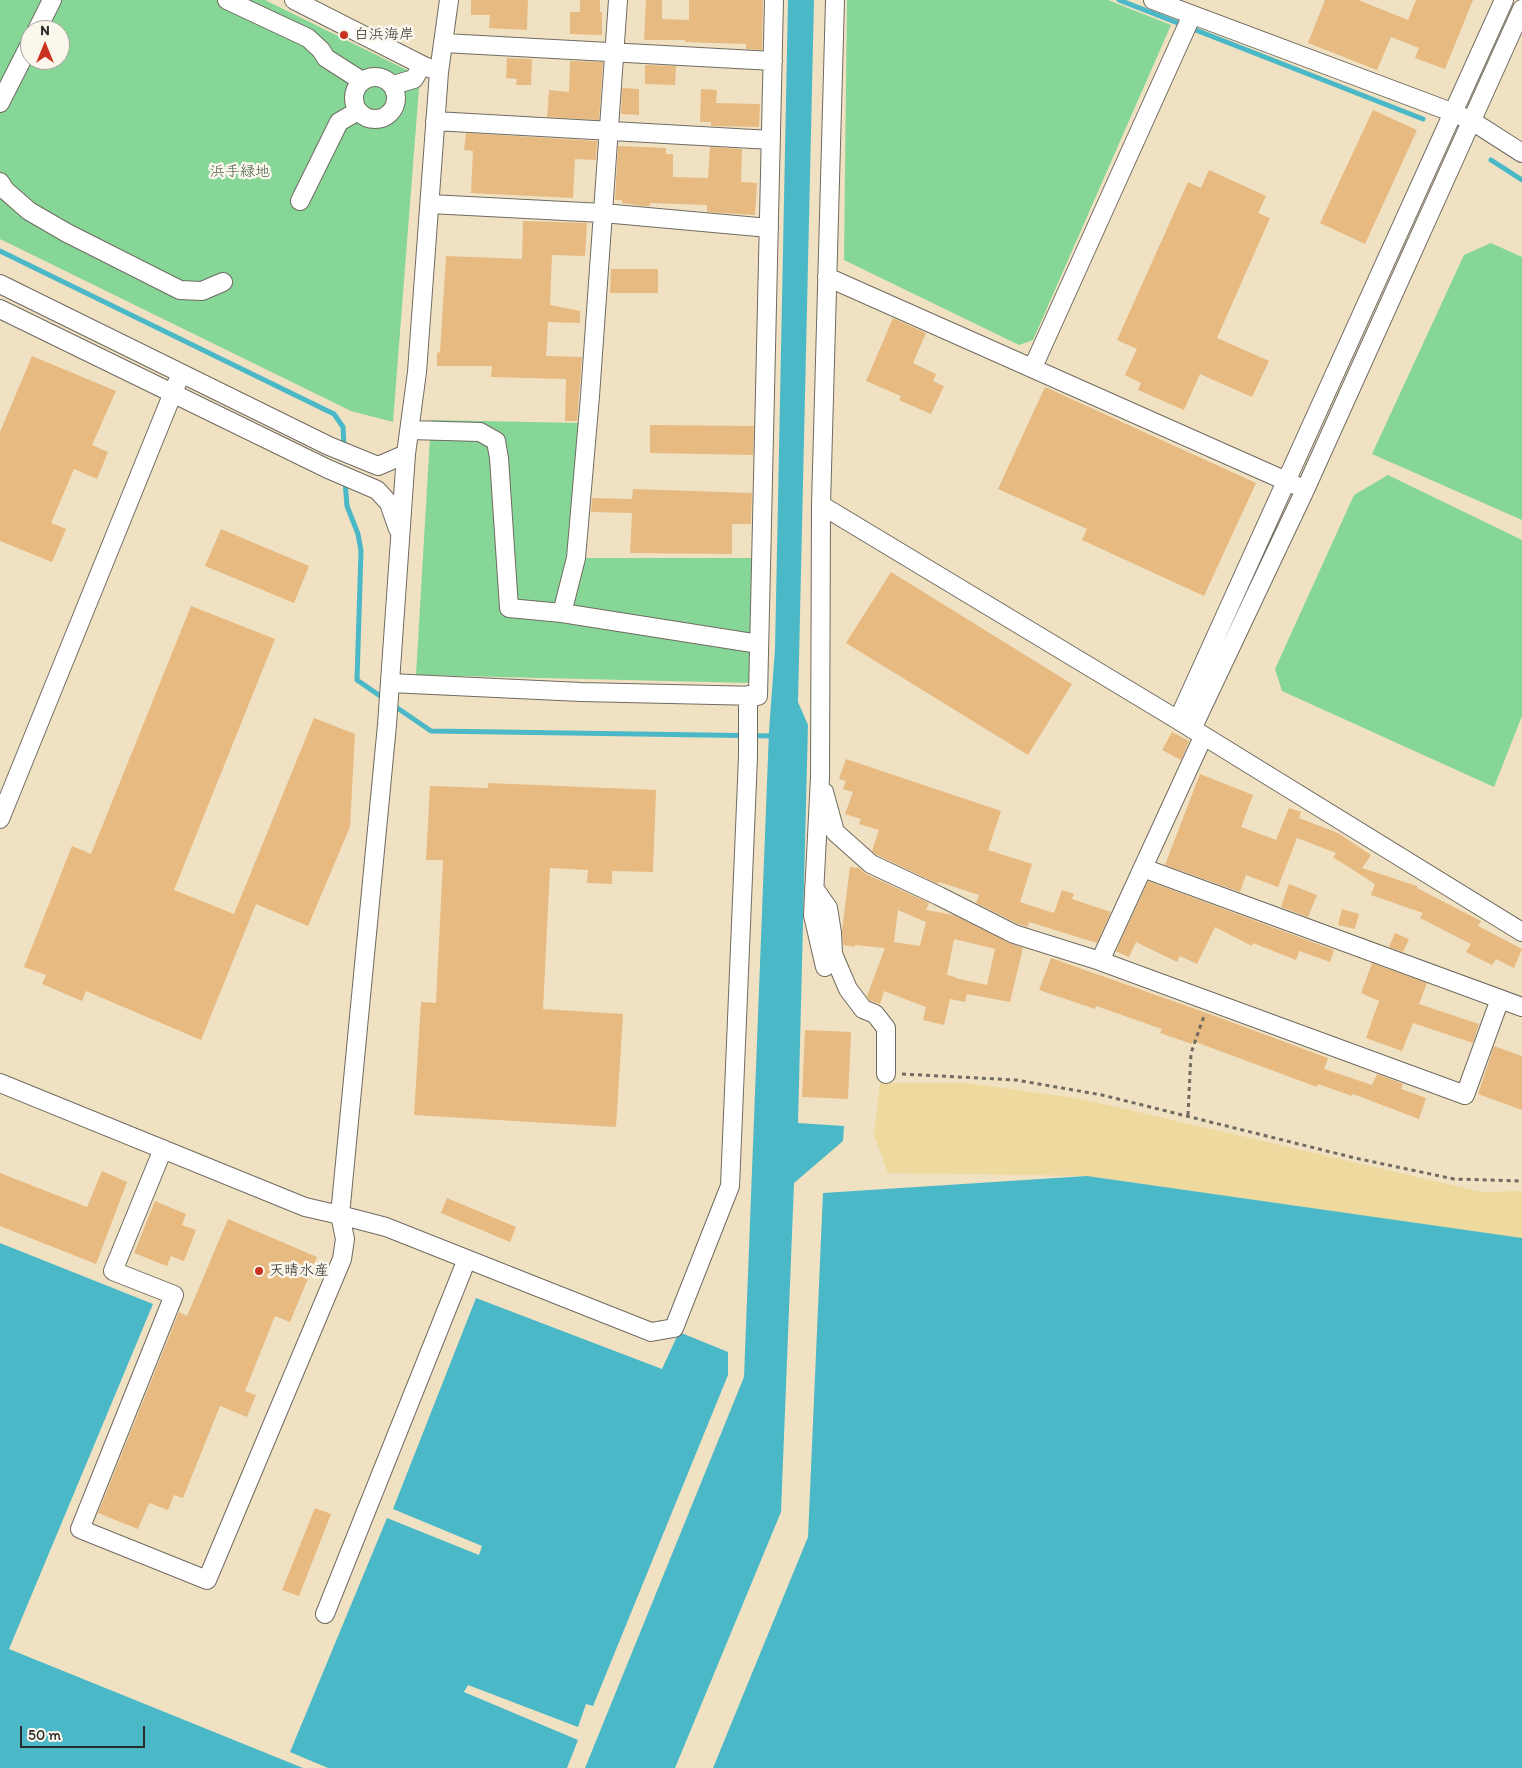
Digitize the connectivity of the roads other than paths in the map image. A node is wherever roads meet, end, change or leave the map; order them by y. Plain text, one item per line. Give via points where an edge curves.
1 (52, 0) edge
2 (227, 0) edge
3 (294, 0) edge
4 (449, 0) edge
5 (618, 0) edge
6 (774, 0) edge
7 (835, 0) edge
8 (1153, 0) edge
9 (1504, 0) edge
10 (1522, 9) edge
11 (1192, 15) junction
12 (42, 20) edge
13 (444, 43) junction
14 (614, 52) junction
15 (773, 61) junction
16 (20, 64) edge
17 (422, 65) junction
18 (439, 72) junction
19 (362, 80) junction
20 (393, 86) junction
21 (0, 103) edge
22 (358, 111) junction
23 (1454, 113) junction
24 (435, 121) junction
25 (1472, 121) junction
26 (608, 130) junction
27 (771, 140) junction
28 (1522, 152) edge
29 (0, 182) edge
30 (300, 201) dead end
31 (430, 204) junction
32 (603, 213) junction
33 (769, 228) junction
34 (827, 277) junction
35 (223, 282) dead end
36 (0, 284) edge
37 (0, 309) edge
38 (1033, 368) junction
39 (181, 373) junction
40 (173, 393) junction
41 (410, 430) junction
42 (406, 454) junction
43 (1285, 480) junction
44 (404, 483) junction
45 (377, 490) junction
46 (1305, 490) junction
47 (820, 505) junction
48 (401, 539) junction
49 (562, 613) junction
50 (759, 644) junction
51 (390, 683) junction
52 (748, 695) junction
53 (1191, 729) junction
54 (820, 777) junction
55 (0, 819) edge
56 (1143, 868) junction
57 (814, 888) junction
58 (1522, 932) edge
59 (1100, 961) junction
60 (825, 967) dead end
61 (1500, 999) junction
62 (1522, 1006) edge
63 (886, 1074) road end
64 (0, 1083) edge
65 (162, 1149) junction
66 (340, 1215) junction
67 (467, 1259) junction
68 (325, 1614) dead end

1 - 12 street
2 - 19 street via 308,38 326,58
3 - 17 street
4 - 13 street
5 - 14 street
6 - 15 street
7 - 34 street
8 - 11 street
9 - 23 street
10 - 25 street
11 - 23 street
11 - 38 street
13 - 14 street
13 - 18 street
14 - 15 street
14 - 26 street
15 - 27 street
16 - 21 street
17 - 18 street
17 - 20 street via 414,79
18 - 24 street
19 - 20 street via 373,76 384,78
19 - 22 street via 353,95
20 - 22 street via 396,98 392,110 382,118 368,118
22 - 30 street via 339,122
23 - 25 street
23 - 43 street
24 - 26 street
24 - 31 street
25 - 28 street
25 - 46 street
26 - 27 street
26 - 32 street
27 - 33 street
29 - 35 street via 29,211 180,290 202,291
31 - 32 street
31 - 41 street
32 - 33 street
32 - 49 street via 576,558
33 - 50 street
34 - 38 street
34 - 47 street
36 - 39 street
37 - 40 street
38 - 43 street
39 - 40 street
39 - 42 street via 329,446 378,466
40 - 45 street
40 - 55 street
41 - 42 street
41 - 49 street via 480,432 496,441 509,608
42 - 44 street
43 - 46 street
43 - 53 street
44 - 45 street
44 - 48 street
45 - 48 street via 388,503
46 - 53 street
47 - 53 street
47 - 54 street
48 - 51 street
49 - 50 street
50 - 52 street via 758,696
51 - 52 street via 581,692
51 - 66 street
52 - 67 street via 730,1186 674,1328 651,1332
53 - 56 street
53 - 58 street
54 - 57 street
54 - 59 street via 835,832 871,864 1014,934
56 - 59 street
56 - 61 street
57 - 60 street via 813,915
57 - 63 street via 828,908 833,954 848,989 863,1009 875,1014 886,1028
59 - 61 street via 1465,1095
61 - 62 street
64 - 65 street
65 - 66 street via 305,1207
65 - 66 street via 114,1271 174,1295 80,1528 207,1580 342,1259 345,1239
66 - 67 street via 386,1227
67 - 68 street

